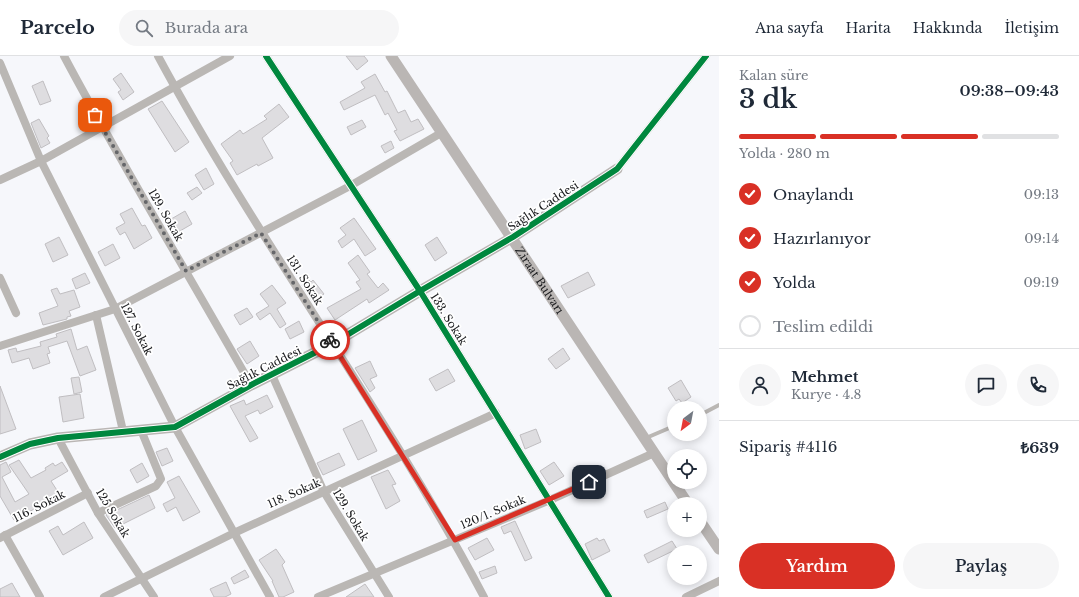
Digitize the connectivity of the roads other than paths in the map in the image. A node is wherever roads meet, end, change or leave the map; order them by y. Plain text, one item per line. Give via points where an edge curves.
1 (64, 56) edge
2 (158, 56) edge
3 (230, 56) edge
4 (266, 56) edge
5 (391, 56) edge
6 (706, 56) edge
7 (0, 63) edge
8 (175, 86) junction
9 (102, 127) junction
10 (441, 133) junction
11 (41, 161) junction
12 (617, 169) joint
13 (0, 180) edge
14 (350, 186) junction
15 (261, 233) junction
16 (513, 237) junction
17 (186, 271) junction
18 (0, 278) edge
19 (420, 291) junction
20 (115, 309) junction
21 (16, 313) dead end
22 (96, 315) junction
23 (332, 344) junction
24 (0, 346) edge
25 (272, 375) junction
26 (250, 385) junction
27 (719, 405) edge
28 (707, 411) edge
29 (496, 413) junction
30 (175, 427) junction
31 (667, 429) edge
32 (141, 430) junction
33 (123, 431) junction
34 (58, 438) junction
35 (644, 439) junction
36 (654, 453) junction
37 (402, 456) junction
38 (0, 457) edge
39 (324, 492) junction
40 (88, 493) junction
41 (683, 497) edge
42 (550, 500) junction
43 (98, 513) junction
44 (707, 531) edge
45 (234, 533) junction
46 (3, 537) edge
47 (455, 540) junction
48 (719, 549) edge
49 (374, 573) junction
50 (141, 578) junction
51 (719, 581) edge
52 (40, 597) edge
53 (104, 597) edge
54 (154, 597) edge
55 (270, 597) edge
56 (318, 597) edge
57 (389, 597) edge
58 (484, 597) edge
59 (609, 597) edge
60 (686, 597) edge

1 - 9 street, 129. Sokak
2 - 8 street, 131. Sokak
3 - 8 street
4 - 14 street, 133. Sokak
5 - 10 street, Ziraat Bulvarı
6 - 12 street
7 - 11 street, 127. Sokak
8 - 9 street
8 - 15 street, 131. Sokak
9 - 11 street
9 - 17 street, 129. Sokak
10 - 14 street
10 - 16 street, Ziraat Bulvarı
11 - 13 street
11 - 20 street, 127. Sokak
12 - 16 street, Sağlık Caddesi
14 - 15 street
14 - 19 street, 133. Sokak
15 - 17 street
15 - 23 street, 131. Sokak
16 - 19 street, Sağlık Caddesi
16 - 35 street, Ziraat Bulvarı
17 - 20 street
17 - 26 street, 129. Sokak
18 - 21 street
19 - 23 street, Sağlık Caddesi
19 - 29 street, 133. Sokak
20 - 22 street
20 - 30 street, 127. Sokak
22 - 24 street
22 - 33 street
23 - 25 street, Sağlık Caddesi
23 - 37 street, 131. Sokak
25 - 26 street, Sağlık Caddesi
25 - 39 street, 129. Sokak
26 - 30 street, Sağlık Caddesi
27 - 28 lane
29 - 37 street, 118. Sokak
29 - 42 street, 133. Sokak
30 - 32 street, Sağlık Caddesi
30 - 45 street, 127. Sokak
31 - 35 lane
32 - 33 street, Sağlık Caddesi
32 - 43 street via 161,479 156,486
33 - 34 street, Sağlık Caddesi
34 - 38 street, Sağlık Caddesi via 30,444
34 - 40 street, 125 Sokak
35 - 36 street, Ziraat Bulvarı
36 - 41 street, Ziraat Bulvarı
36 - 42 street, 120/1. Sokak
37 - 39 street, 118. Sokak
37 - 47 street, 131. Sokak
39 - 45 street, 118. Sokak
39 - 49 street, 129. Sokak
40 - 43 street, 125 Sokak
40 - 46 street, 116. Sokak
42 - 47 street, 120/1. Sokak
42 - 59 street, 133. Sokak
43 - 50 street, 125 Sokak
44 - 48 street
45 - 50 street, 118. Sokak
45 - 55 street, 127. Sokak
46 - 52 street
47 - 49 street, 120/1. Sokak
47 - 58 street, 131. Sokak
49 - 56 street, 120/1. Sokak
49 - 57 street, 129. Sokak
50 - 53 street, 118. Sokak
50 - 54 street, 125 Sokak
51 - 60 street

